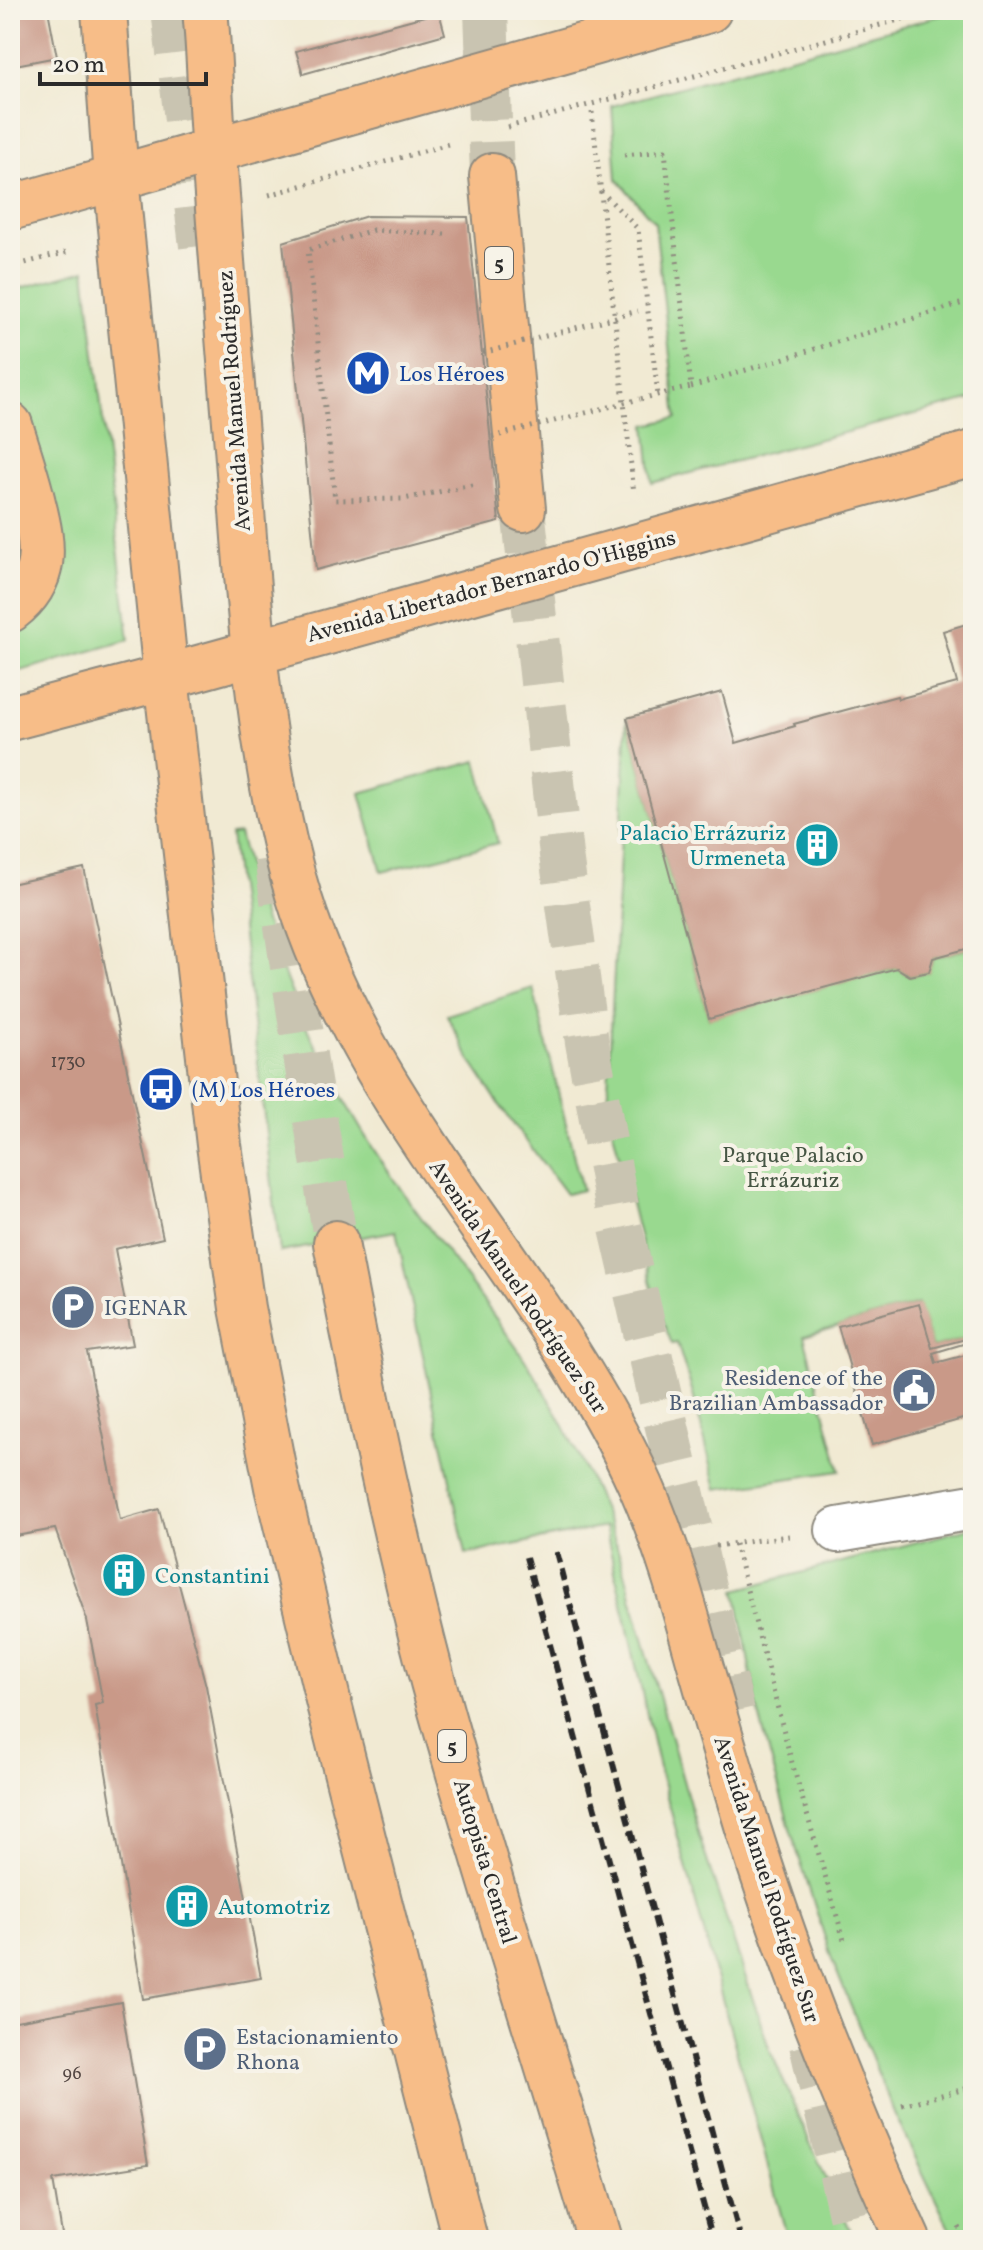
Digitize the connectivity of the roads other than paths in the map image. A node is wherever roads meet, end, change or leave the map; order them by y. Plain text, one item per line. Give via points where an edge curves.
1 (104, 10) edge
2 (205, 10) edge
3 (709, 10) edge
4 (651, 18) edge
5 (214, 152) junction
6 (492, 176) tunnel mouth
7 (116, 178) junction
8 (10, 208) edge
9 (10, 425) edge
10 (973, 453) edge
11 (523, 509) tunnel mouth
12 (10, 610) edge
13 (253, 651) junction
14 (166, 677) junction
15 (10, 718) edge
16 (336, 1243) tunnel mouth
17 (973, 1507) edge
18 (838, 1530) road end
19 (465, 2240) edge
20 (600, 2240) edge
21 (908, 2240) edge

1 - 7 main road
2 - 5 main road, Avenida Manuel Rodríguez
3 - 4 main road
4 - 5 main road
5 - 7 main road
5 - 13 main road, Avenida Manuel Rodríguez
6 - 11 main road, 5
7 - 8 main road
7 - 14 main road
9 - 12 main road via 41,531 42,556 33,585
10 - 13 main road, Avenida Libertador Bernardo O'Higgins
13 - 14 main road, Avenida Libertador Bernardo O'Higgins
13 - 21 main road, Avenida Manuel Rodríguez Sur via 282,833 328,972 402,1108 579,1368 642,1488 667,1552 784,1938 828,2056
14 - 15 main road, Avenida Libertador Bernardo O'Higgins
14 - 19 main road via 219,1145 245,1323 277,1487
16 - 20 main road, Autopista Central / 5 via 365,1396 434,1683
17 - 18 street

